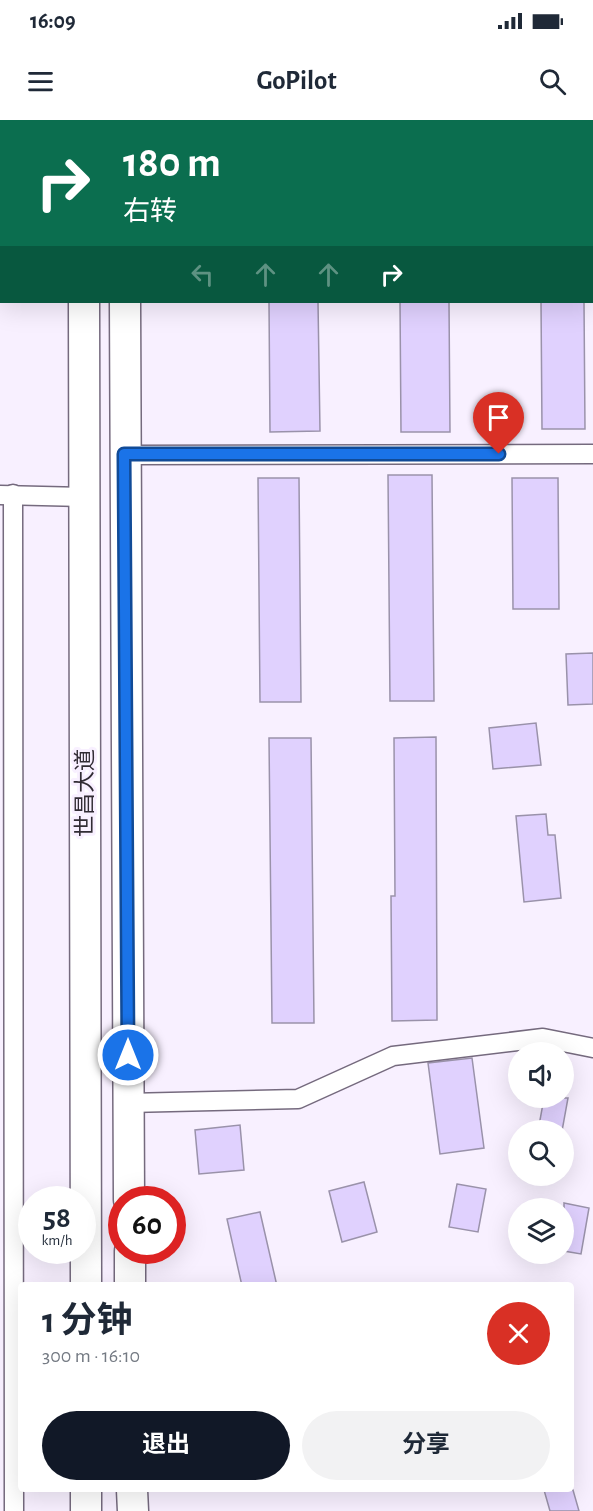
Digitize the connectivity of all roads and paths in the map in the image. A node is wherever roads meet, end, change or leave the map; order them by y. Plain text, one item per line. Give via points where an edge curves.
1 (84, 303) edge
2 (124, 303) edge
3 (124, 454) junction
4 (593, 454) edge
5 (7, 494) edge
6 (84, 497) junction
7 (593, 1048) edge
8 (128, 1103) junction
9 (129, 1186) edge
10 (130, 1264) edge
11 (86, 1282) edge
12 (130, 1282) edge
13 (86, 1492) edge
14 (132, 1492) edge
15 (14, 1511) edge
16 (86, 1511) edge
17 (132, 1511) edge

1 - 6 main road, 世昌大道
2 - 3 main road, 世昌大道
3 - 4 street
3 - 8 main road, 世昌大道
5 - 6 street
5 - 15 street via 15,1017
6 - 11 main road, 世昌大道
7 - 8 street via 543,1038 393,1056 298,1099
8 - 9 main road, 世昌大道
10 - 12 main road
13 - 16 main road
14 - 17 main road

